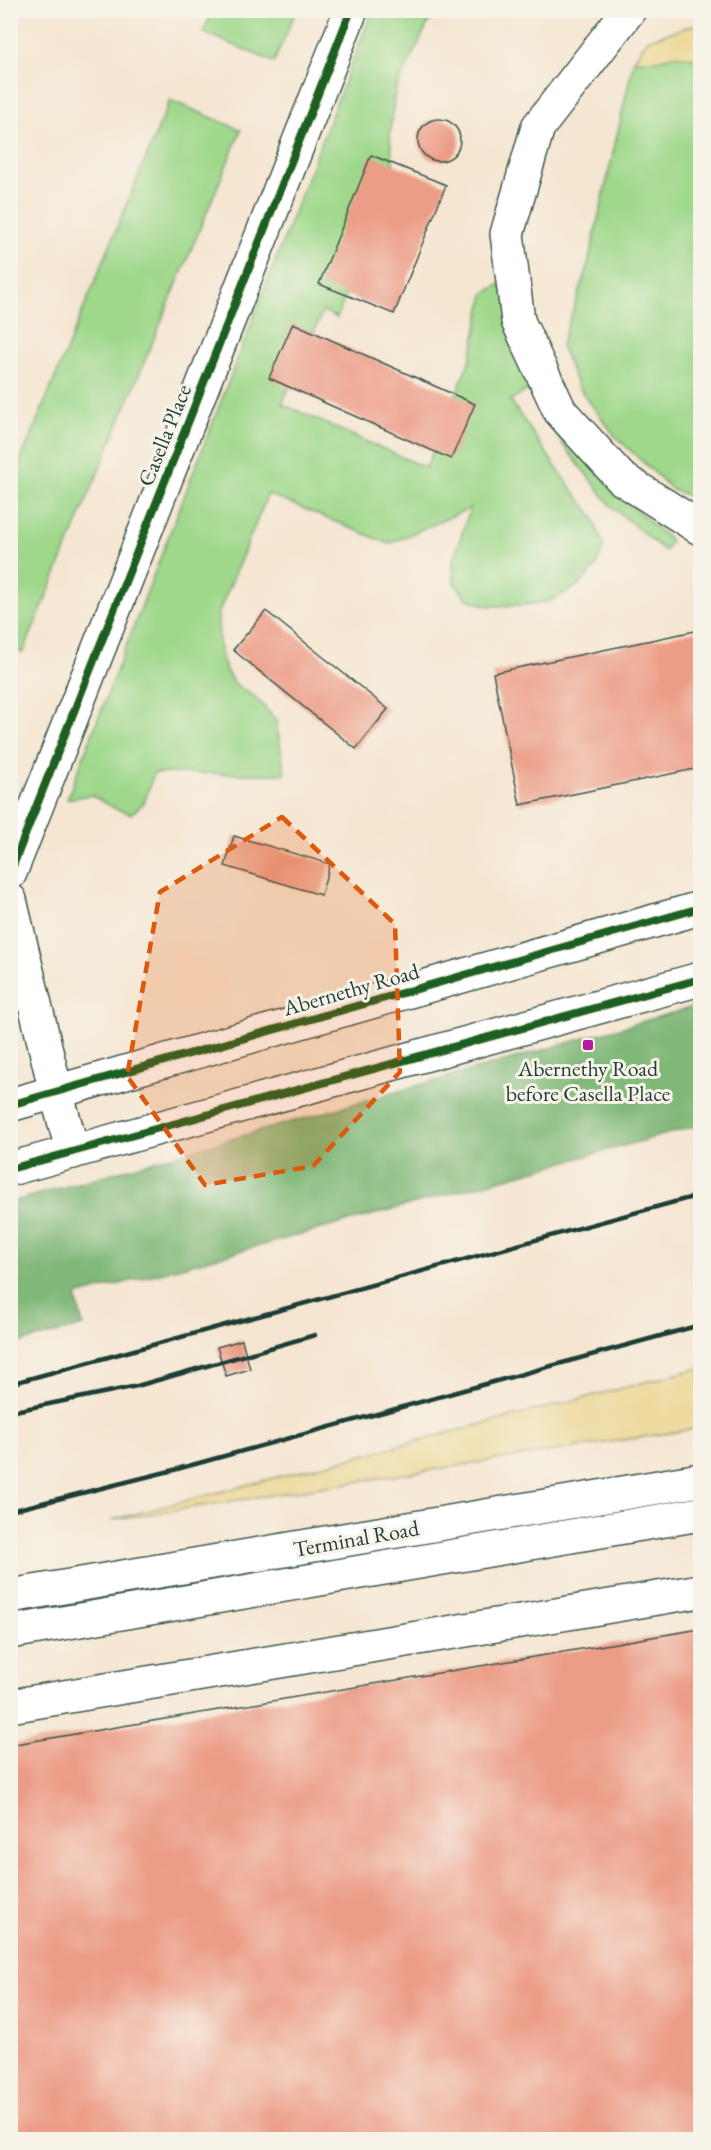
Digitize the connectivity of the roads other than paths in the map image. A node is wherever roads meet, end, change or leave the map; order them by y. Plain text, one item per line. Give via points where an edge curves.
1 (351, 10) edge
2 (629, 10) edge
3 (700, 528) edge
4 (10, 873) edge
5 (10, 900) edge
6 (700, 908) edge
7 (700, 979) edge
8 (56, 1092) junction
9 (10, 1105) edge
10 (73, 1152) junction
11 (10, 1169) edge
12 (700, 1480) edge
13 (700, 1514) edge
14 (700, 1591) edge
15 (10, 1596) edge
16 (10, 1632) edge
17 (10, 1706) edge

1 - 4 street, Casella Place
2 - 3 street via 537,127 507,234 518,321 560,411 621,478
5 - 8 street
6 - 8 street, Abernethy Road
7 - 10 street
8 - 9 street, Abernethy Road
8 - 10 street
10 - 11 street
12 - 15 street, Terminal Road
13 - 16 street
14 - 17 street

